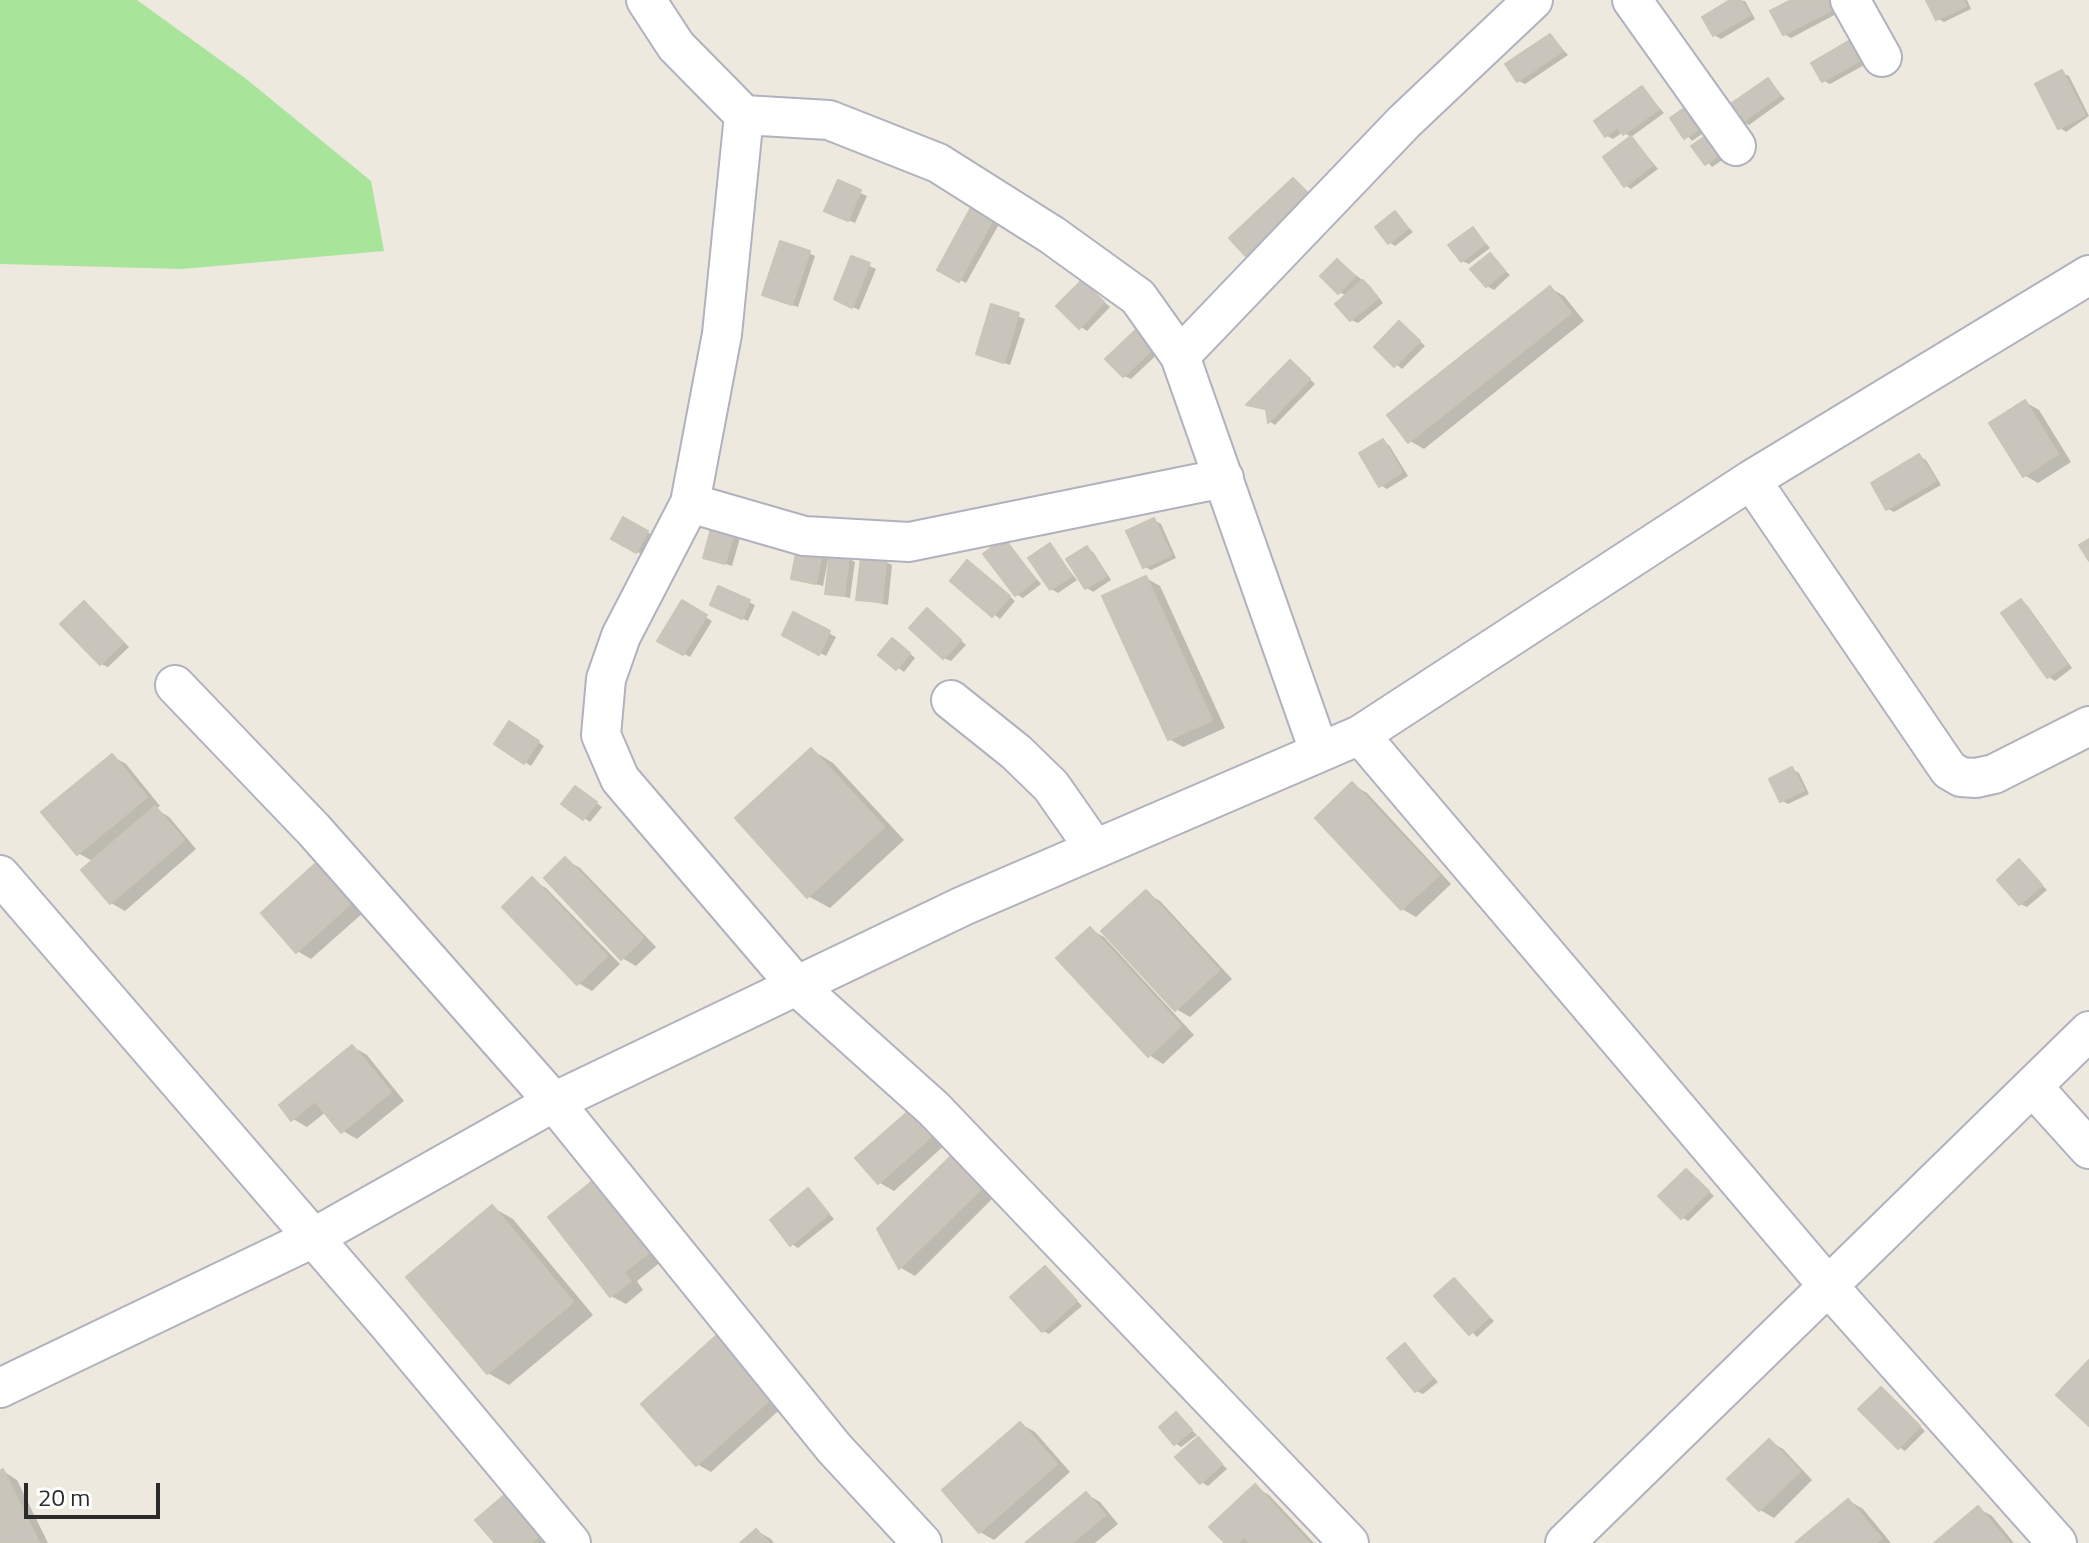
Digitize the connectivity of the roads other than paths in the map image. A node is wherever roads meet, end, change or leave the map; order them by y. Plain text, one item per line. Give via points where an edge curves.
1 (646, 0) edge
2 (1533, 0) edge
3 (1632, 0) edge
4 (1850, 0) edge
5 (1882, 57) dead end
6 (744, 115) junction
7 (1736, 146) dead end
8 (2089, 275) edge
9 (1180, 356) junction
10 (1224, 478) junction
11 (1751, 480) junction
12 (690, 503) junction
13 (175, 685) dead end
14 (951, 700) dead end
15 (2089, 726) edge
16 (1360, 735) junction
17 (1319, 751) junction
18 (1095, 849) junction
19 (0, 875) edge
20 (797, 986) junction
21 (2089, 1031) edge
22 (2033, 1087) junction
23 (554, 1102) junction
24 (2089, 1149) edge
25 (311, 1239) junction
26 (1829, 1287) junction
27 (0, 1388) edge
28 (571, 1543) edge
29 (922, 1543) edge
30 (1349, 1543) edge
31 (1565, 1543) edge
32 (2057, 1543) edge

1 - 6 street via 676,46
2 - 9 street via 1404,122
3 - 7 street
4 - 5 street
6 - 9 street via 829,120 938,163 1138,297
6 - 12 street via 722,334
8 - 11 street
9 - 10 street
10 - 12 street via 909,542 804,536
10 - 17 street
11 - 15 street via 1949,770 1961,777 1994,774
11 - 16 street
12 - 20 street via 621,636 606,679 601,735 620,779
13 - 23 street via 314,830
14 - 18 street via 1051,786
16 - 17 street
16 - 26 street
17 - 18 street
18 - 20 street
19 - 25 street
20 - 23 street
20 - 30 street via 934,1109
21 - 22 street
22 - 24 street
22 - 26 street
23 - 25 street
23 - 29 street via 834,1448
25 - 27 street
25 - 28 street
26 - 31 street
26 - 32 street

